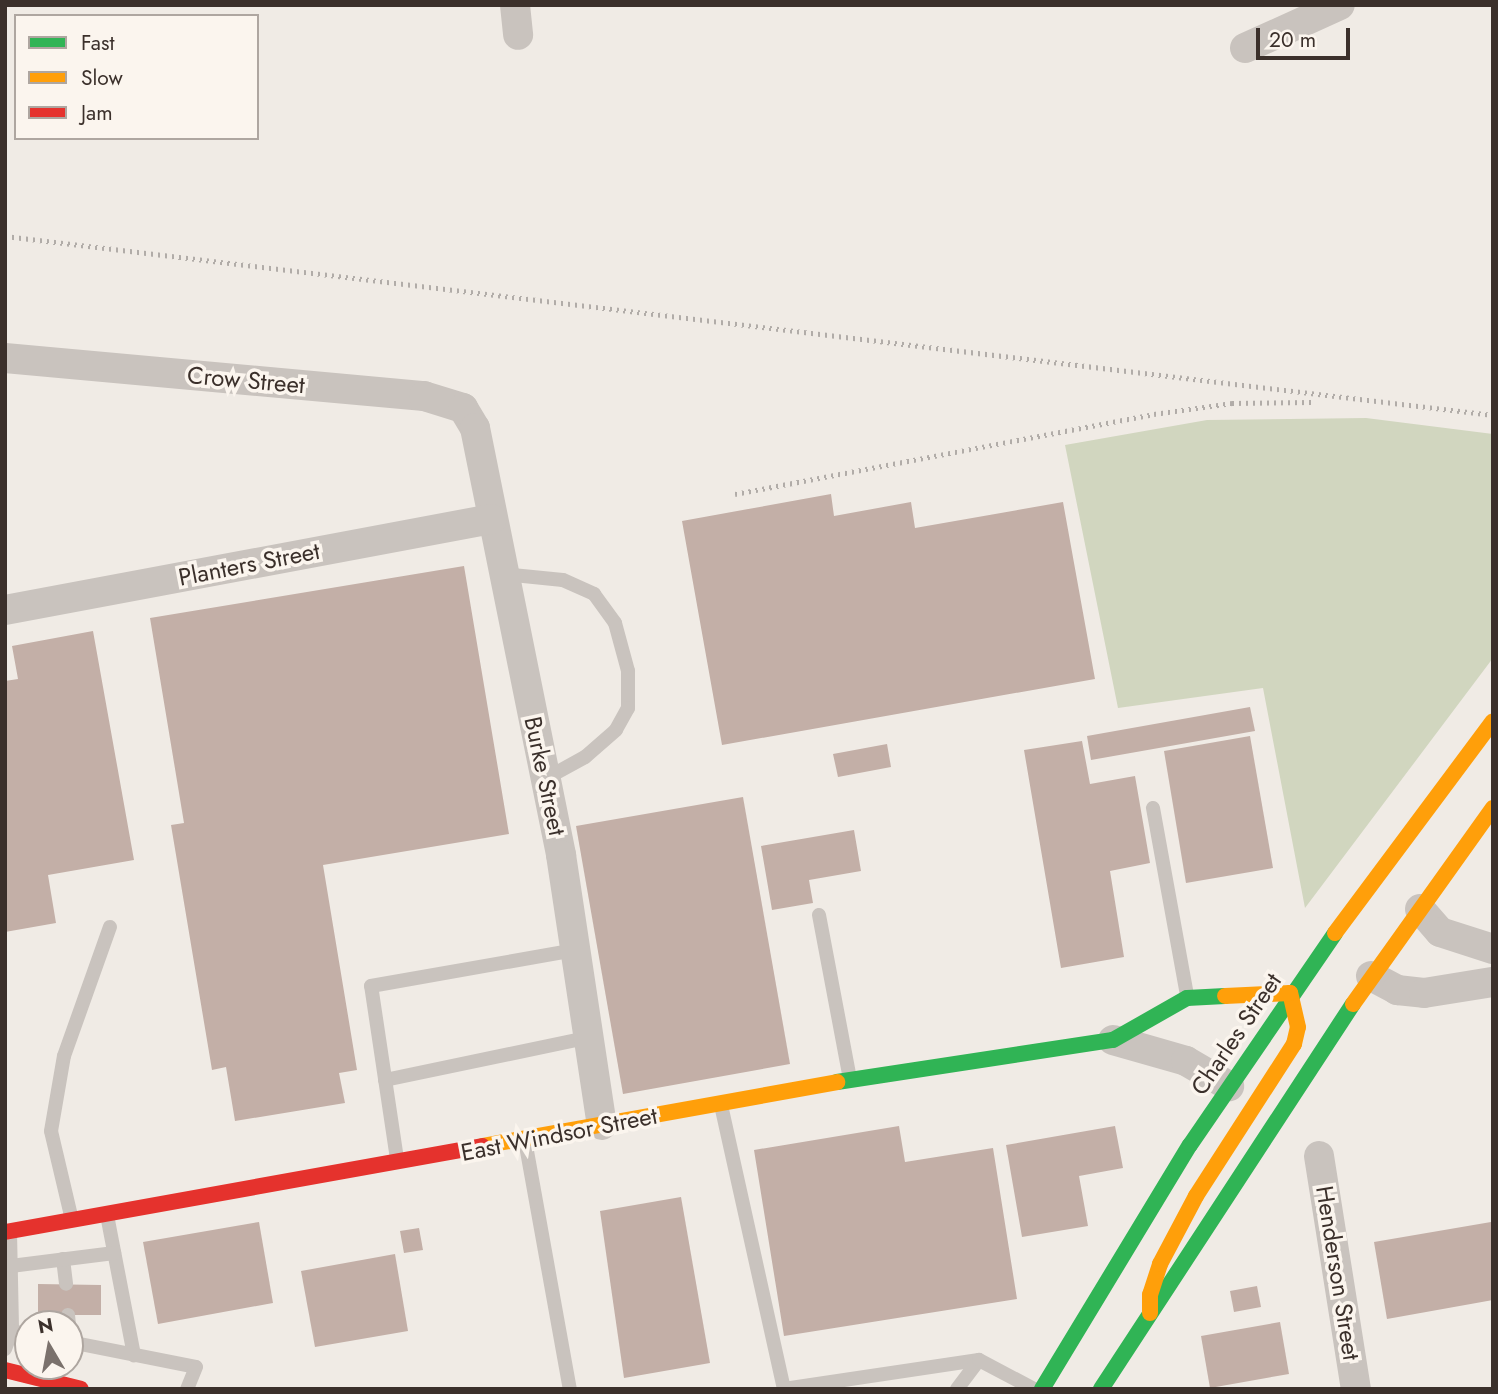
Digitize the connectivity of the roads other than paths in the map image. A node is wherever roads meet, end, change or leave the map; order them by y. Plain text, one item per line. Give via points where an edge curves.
1 (515, 5) edge
2 (1340, 5) edge
3 (518, 35) dead end
4 (1245, 48) dead end
5 (5, 358) edge
6 (475, 428) joint
7 (492, 519) junction
8 (503, 574) junction
9 (5, 610) edge
10 (1490, 726) edge
11 (1475, 775) dead end
12 (545, 779) junction
13 (1153, 808) dead end
14 (1493, 808) edge
15 (1420, 909) junction
16 (820, 915) dead end
17 (110, 927) dead end
18 (1493, 949) edge
19 (576, 950) junction
20 (1368, 968) junction
21 (1493, 982) edge
22 (1290, 993) junction
23 (1187, 998) junction
24 (590, 1037) junction
25 (1113, 1040) junction
26 (385, 1080) junction
27 (851, 1080) junction
28 (1229, 1086) junction
29 (720, 1103) junction
30 (602, 1125) junction
31 (525, 1140) junction
32 (1319, 1156) dead end
33 (398, 1164) junction
34 (107, 1215) junction
35 (72, 1221) junction
36 (8, 1231) edge
37 (114, 1253) junction
38 (63, 1259) junction
39 (11, 1266) junction
40 (66, 1284) dead end
41 (1150, 1313) junction
42 (12, 1331) joint
43 (84, 1345) edge
44 (5, 1349) edge
45 (134, 1354) junction
46 (979, 1360) junction
47 (5, 1370) edge
48 (81, 1389) edge
49 (187, 1389) edge
50 (570, 1389) edge
51 (784, 1389) edge
52 (957, 1389) edge
53 (1034, 1389) edge
54 (1042, 1389) edge
55 (1101, 1389) edge
56 (1356, 1389) edge

1 - 3 street
2 - 4 street
5 - 6 street, Crow Street via 424,396 463,408
6 - 7 street, Burke Street
7 - 8 street, Burke Street
7 - 9 street, Planters Street
8 - 12 street, Burke Street
8 - 12 lane via 563,580 594,594 615,623 628,671 628,708 616,730 585,757
10 - 11 main road via 1485,755
10 - 22 main road, Charles Street
12 - 19 street, Burke Street
13 - 23 lane
14 - 15 main road
15 - 18 street via 1440,932
15 - 20 main road
16 - 27 lane
17 - 35 lane via 64,1056 51,1131
19 - 24 street, Burke Street
19 - 26 lane via 370,986
20 - 21 street via 1396,990 1424,993
20 - 41 main road
22 - 23 main road, East Windsor Street
22 - 28 main road, Charles Street
22 - 41 main road via 1298,1027 1294,1044 1196,1196 1160,1265 1150,1295
23 - 25 main road, East Windsor Street
24 - 26 lane
24 - 30 street, Burke Street
25 - 27 main road, East Windsor Street
25 - 28 street, East Windsor Street via 1186,1061
26 - 33 lane
27 - 29 main road, East Windsor Street
28 - 54 main road, Charles Street
29 - 30 main road, East Windsor Street
29 - 51 lane
30 - 31 main road, East Windsor Street
31 - 33 main road, East Windsor Street
31 - 50 lane
32 - 56 street, Henderson Street
33 - 34 main road, East Windsor Street
34 - 35 main road, East Windsor Street
34 - 37 lane
35 - 36 main road, East Windsor Street
36 - 39 lane
37 - 38 lane
37 - 45 lane
38 - 39 lane
38 - 40 lane
39 - 42 lane
41 - 55 main road
42 - 44 lane
43 - 45 lane
45 - 49 lane via 196,1367
46 - 51 lane
46 - 52 lane
46 - 53 lane
47 - 48 main road

